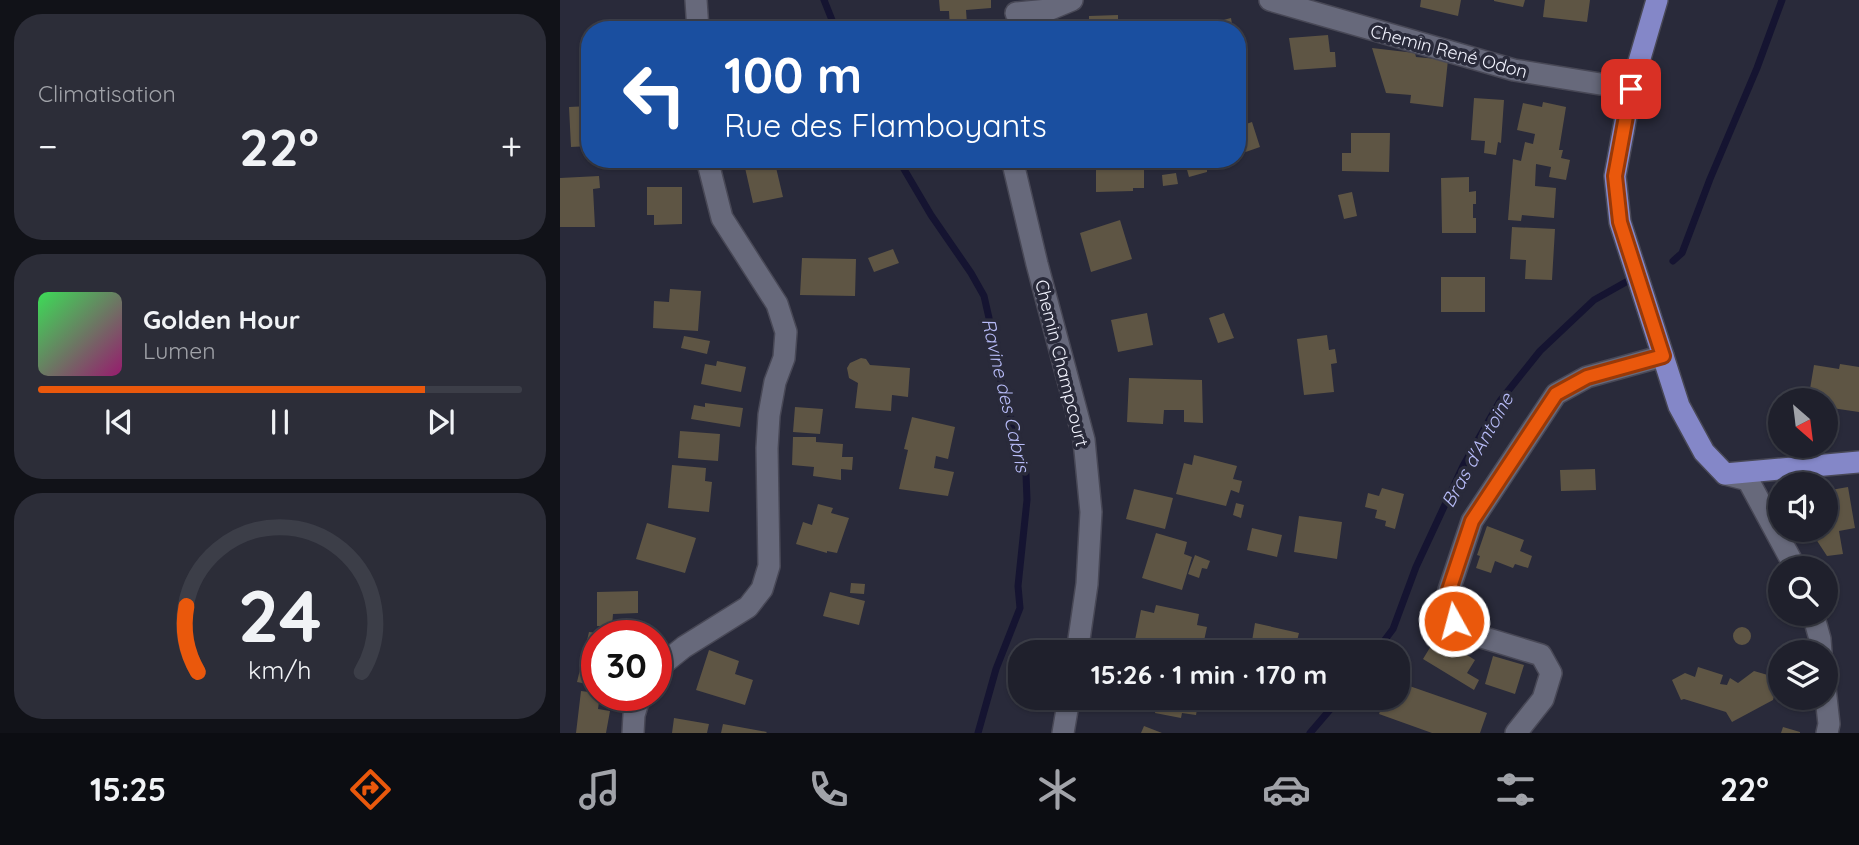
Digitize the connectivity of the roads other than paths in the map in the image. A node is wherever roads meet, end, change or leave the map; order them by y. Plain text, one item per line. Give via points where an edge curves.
1 (696, 0) edge
2 (1072, 0) edge
3 (1270, 0) edge
4 (1657, 0) edge
5 (1016, 14) edge
6 (697, 21) edge
7 (1631, 89) junction
8 (708, 168) edge
9 (1014, 168) edge
10 (1663, 356) junction
11 (1859, 462) edge
12 (1725, 474) junction
13 (1790, 556) edge
14 (1079, 640) edge
15 (672, 657) edge
16 (1067, 710) edge
17 (1827, 710) edge
18 (635, 711) edge
19 (633, 733) edge
20 (1063, 733) edge
21 (1516, 733) edge
22 (1827, 733) edge

1 - 6 street
2 - 5 street via 1048,10
3 - 7 street, Chemin René Odon via 1514,70
4 - 7 main road
7 - 10 main road via 1615,176 1620,222
8 - 15 street via 722,218 777,304 786,331 769,415 769,566 762,589 748,607
9 - 14 street, Chemin Champcourt via 1084,440 1091,512
10 - 12 main road via 1679,406 1704,452
10 - 21 street via 1587,377 1556,394 1472,521 1449,590 1454,621 1465,632 1541,655 1550,673 1543,699
11 - 12 main road
12 - 13 street via 1748,481
16 - 20 street
17 - 22 street
18 - 19 street

